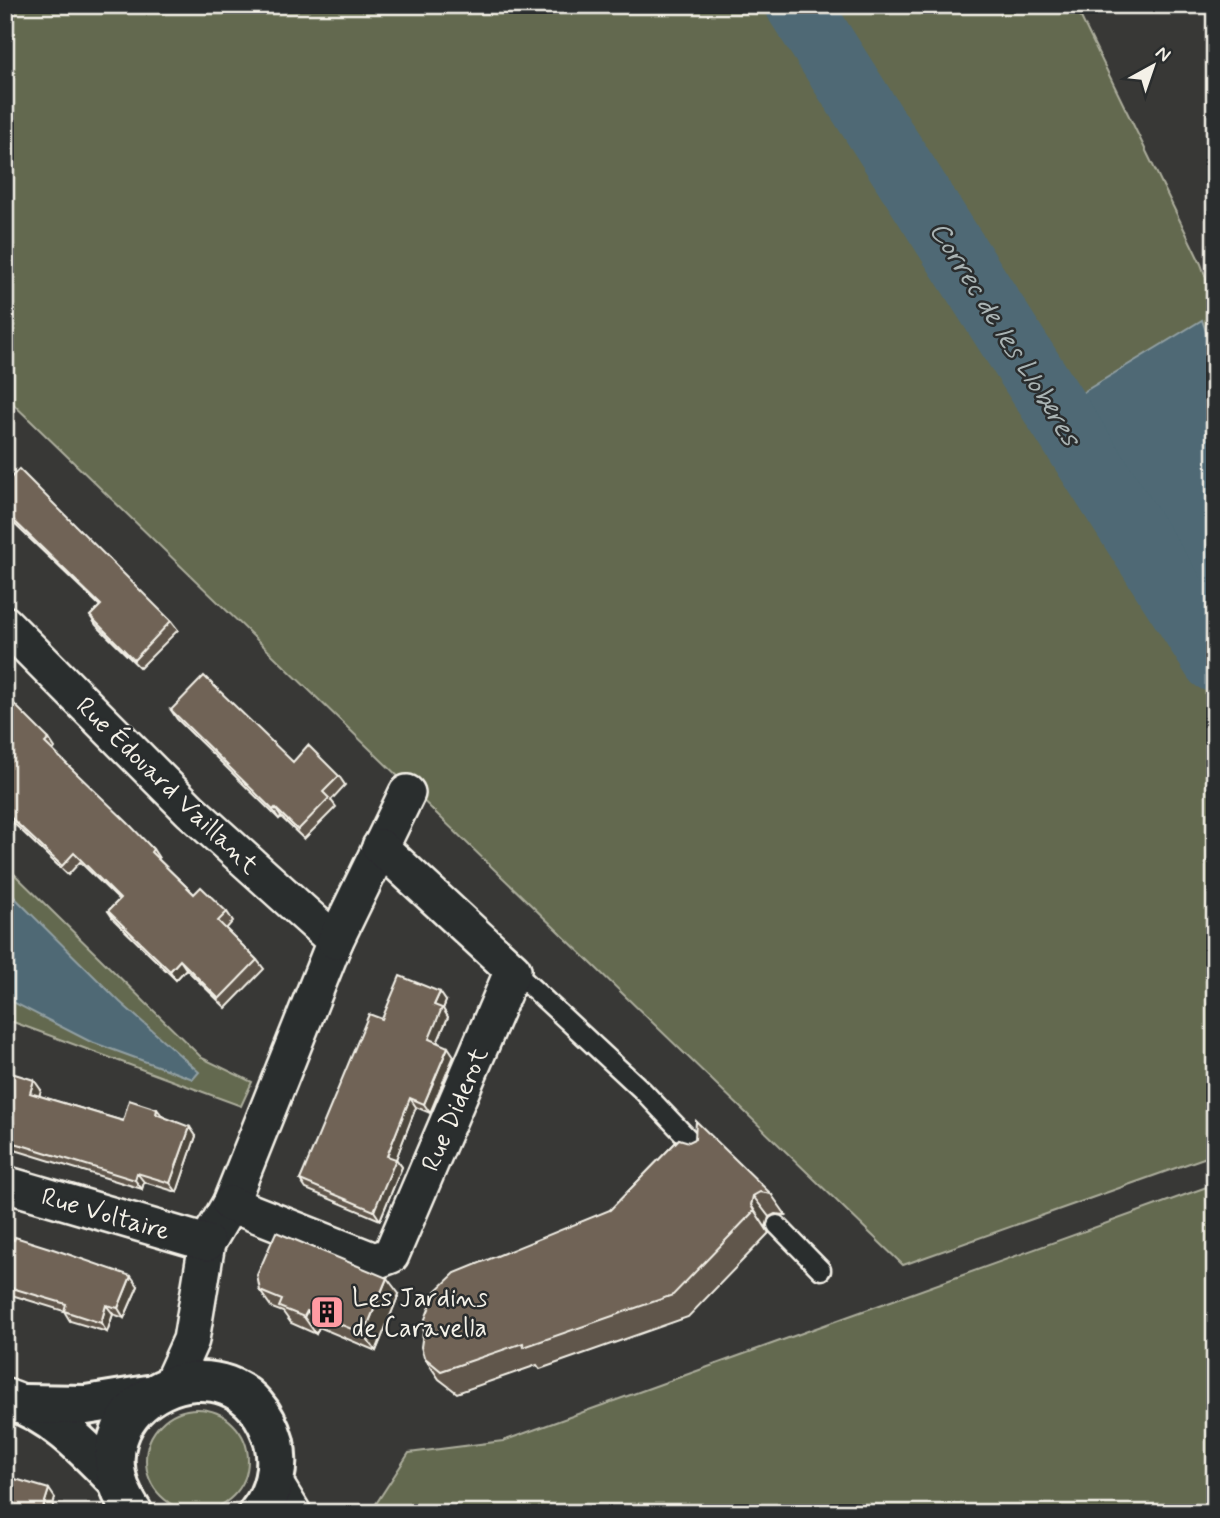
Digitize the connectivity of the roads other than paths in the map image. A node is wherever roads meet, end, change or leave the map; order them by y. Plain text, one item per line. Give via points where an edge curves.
1 (5, 624) edge
2 (407, 793) dead end
3 (380, 848) junction
4 (335, 942) junction
5 (513, 970) junction
6 (702, 1153) edge
7 (5, 1184) edge
8 (230, 1204) junction
9 (777, 1225) dead end
10 (207, 1243) junction
11 (821, 1270) dead end
12 (191, 1340) junction
13 (216, 1383) junction
14 (159, 1390) junction
15 (14, 1401) edge
16 (275, 1503) edge
17 (129, 1505) edge

1 - 4 street, Rue Édouard Vaillant via 190,810
2 - 3 street
3 - 4 street
3 - 5 street
4 - 8 street
5 - 6 lane via 643,1091
5 - 8 street, Rue Diderot via 391,1255 374,1261
7 - 10 street, Rue Voltaire
8 - 10 street
9 - 11 lane
10 - 12 street
12 - 13 street
12 - 14 street
13 - 14 street via 193,1380
13 - 16 street via 253,1404 269,1427 277,1454
14 - 15 street via 86,1405
14 - 17 street via 131,1412 119,1433 114,1457
15 - 17 street via 72,1434

